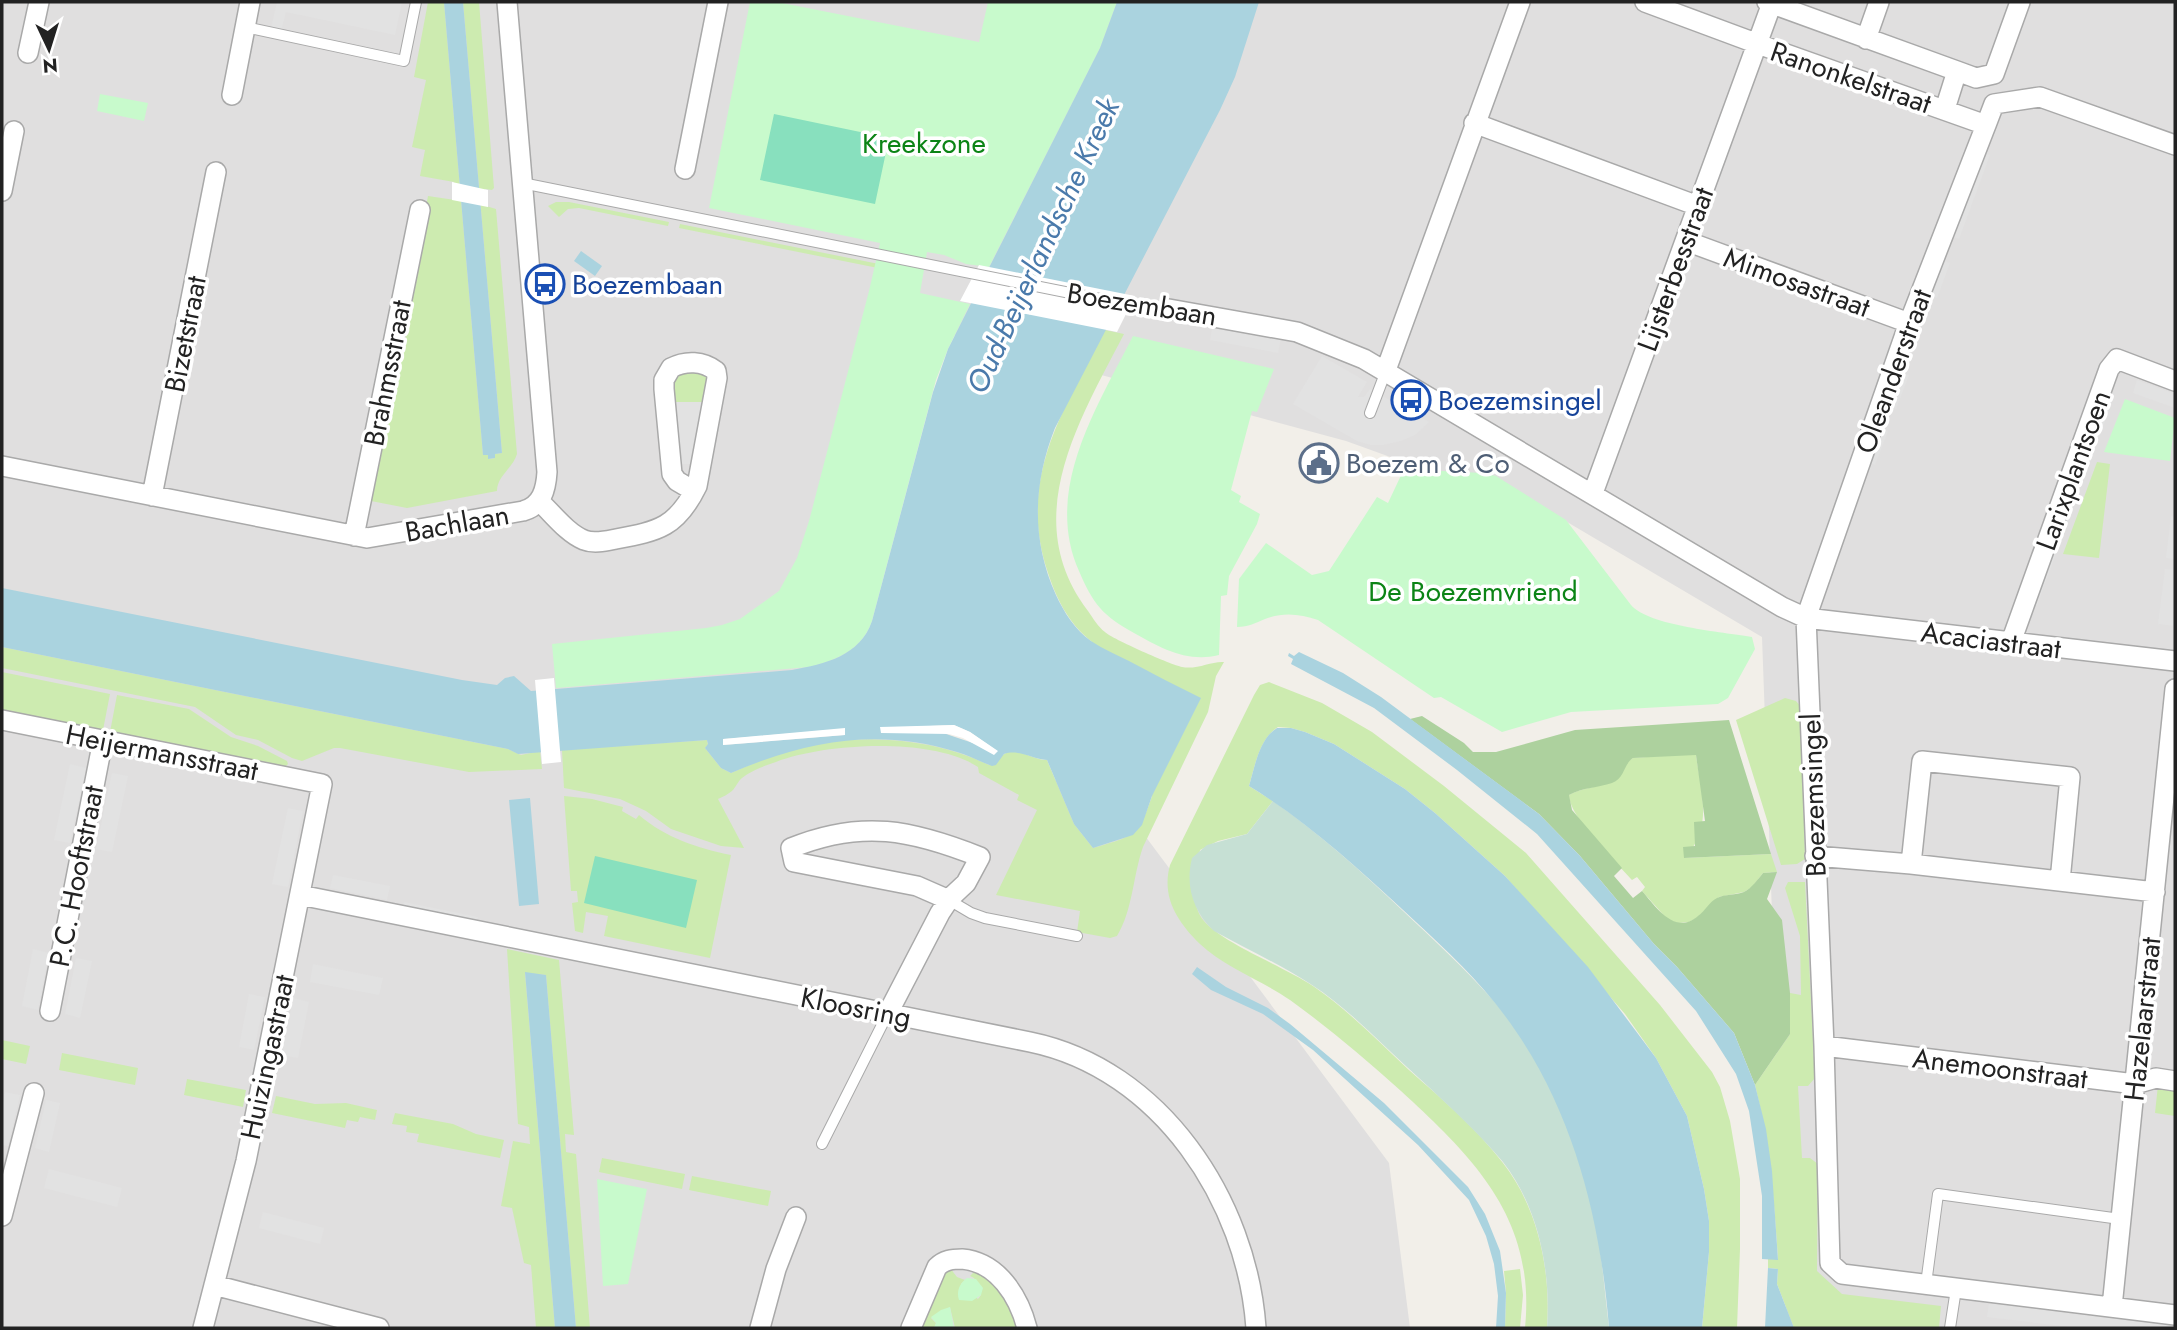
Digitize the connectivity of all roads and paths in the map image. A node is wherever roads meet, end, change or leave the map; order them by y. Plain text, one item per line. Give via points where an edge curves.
1 (39, 2) edge
2 (250, 2) edge
3 (416, 2) edge
4 (508, 2) edge
5 (718, 2) edge
6 (1520, 2) edge
7 (1645, 2) edge
8 (1879, 2) edge
9 (2020, 2) edge
10 (1770, 3) edge
11 (245, 27) junction
12 (1866, 39) junction
13 (1758, 44) junction
14 (28, 53) dead end
15 (1957, 71) junction
16 (232, 95) dead end
17 (1945, 109) junction
18 (1474, 122) junction
19 (1986, 125) junction
20 (14, 131) dead end
21 (2175, 145) edge
22 (685, 169) dead end
23 (216, 173) dead end
24 (522, 183) junction
25 (2, 191) edge
26 (1698, 206) junction
27 (420, 210) dead end
28 (1686, 241) junction
29 (1169, 309) joint
30 (1909, 323) junction
31 (1386, 370) junction
32 (2175, 381) edge
33 (1370, 413) dead end
34 (2, 466) edge
35 (694, 491) junction
36 (1593, 493) junction
37 (152, 496) junction
38 (539, 501) junction
39 (354, 536) junction
40 (1806, 618) junction
41 (2011, 642) junction
42 (2175, 661) edge
43 (2175, 689) edge
44 (2, 720) edge
45 (103, 740) junction
46 (322, 785) joint
47 (1815, 856) junction
48 (2167, 863) edge
49 (1911, 864) junction
50 (2060, 881) junction
51 (2155, 892) junction
52 (300, 895) junction
53 (949, 900) junction
54 (1077, 936) dead end
55 (50, 1011) dead end
56 (888, 1013) junction
57 (1824, 1046) junction
58 (2175, 1080) edge
59 (2135, 1084) junction
60 (34, 1093) dead end
61 (822, 1143) dead end
62 (2, 1216) edge
63 (796, 1217) dead end
64 (2120, 1219) junction
65 (1926, 1284) junction
66 (214, 1285) junction
67 (1956, 1289) junction
68 (2112, 1307) junction
69 (2175, 1315) edge
70 (203, 1328) edge
71 (379, 1328) edge
72 (760, 1328) edge
73 (911, 1328) edge
74 (1027, 1328) edge
75 (1256, 1328) edge
76 (1950, 1328) edge

1 - 14 street
2 - 11 street
3 - 11 lane via 404,61
4 - 24 street, Bachlaan
5 - 22 street
6 - 18 street
7 - 13 street, Ranonkelstraat
8 - 12 street, Ranonkelstraat
9 - 15 street, Ranonkelstraat via 1994,74 1976,78
10 - 12 street, Ranonkelstraat
10 - 13 street, Ranonkelstraat
11 - 16 street
12 - 15 street, Ranonkelstraat
13 - 17 street, Ranonkelstraat
13 - 26 street, Lijsterbesstraat
15 - 17 street, Ranonkelstraat
17 - 19 street, Ranonkelstraat
18 - 26 street
18 - 31 street
19 - 21 street via 1994,104 2040,97
19 - 30 street, Oleanderstraat
20 - 25 street
23 - 37 street, Bizetstraat
24 - 29 lane, Boezembaan via 1130,305
24 - 38 street, Bachlaan via 547,472
26 - 28 street, Lijsterbesstraat
27 - 39 street, Brahmsstraat
28 - 30 street, Mimosastraat
28 - 36 street, Lijsterbesstraat
29 - 31 street, Boezembaan via 1297,332
30 - 40 street, Oleanderstraat
31 - 33 lane
31 - 36 street
32 - 41 street, Larixplantsoen via 2117,359 2109,369
34 - 37 street, Bachlaan
35 - 35 street via 672,474 664,389 671,368 688,363 708,366 717,378
35 - 38 street via 668,525 641,535 594,542 576,535
36 - 40 street
37 - 39 street, Bachlaan
38 - 39 street, Bachlaan via 523,511 377,537
40 - 41 street, Acaciastraat
40 - 47 street, Boezemsingel
41 - 42 street, Acaciastraat
43 - 48 street, Hazelaarstraat
44 - 45 street, Heijermansstraat
45 - 46 street, Heijermansstraat
45 - 55 street, P.C. Hooftstraat
46 - 52 street, Huizingastraat
47 - 49 street
47 - 57 street, Boezemsingel
48 - 51 street, Hazelaarstraat
49 - 50 street
49 - 50 street via 1922,761 2070,777
50 - 51 street
51 - 59 street, Hazelaarstraat
52 - 56 street, Kloosring
52 - 66 street, Huizingastraat via 247,1154
53 - 53 street via 917,886 794,862 791,848 856,831 901,832 937,840 980,857 966,883
53 - 54 lane via 985,918
53 - 56 street
56 - 61 lane
56 - 75 street, Kloosring via 1050,1046 1103,1071 1145,1101 1192,1151 1221,1197 1244,1258
57 - 59 street, Anemoonstraat
57 - 65 street, Boezemsingel via 1830,1263 1843,1274
58 - 59 street, Anemoonstraat via 2156,1078
59 - 64 street, Hazelaarstraat
60 - 62 street
63 - 72 street
64 - 65 lane via 1938,1194
64 - 68 street, Hazelaarstraat
65 - 67 street
66 - 70 street, Huizingastraat
66 - 71 street
67 - 68 street
67 - 76 lane
68 - 69 street
73 - 74 street via 937,1267 954,1259 978,1263 1005,1282 1018,1301

